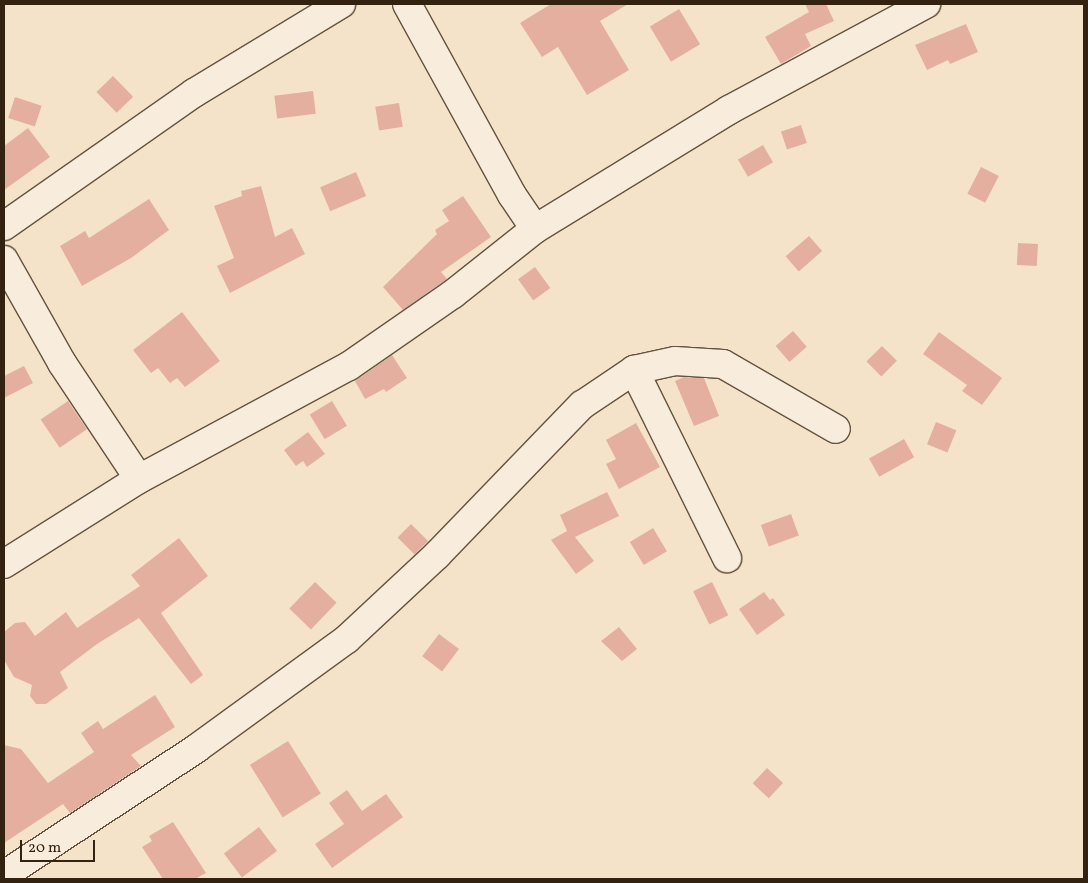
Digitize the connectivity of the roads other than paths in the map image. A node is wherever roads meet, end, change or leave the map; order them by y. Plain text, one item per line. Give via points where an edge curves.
1 (341, 4) edge
2 (407, 4) edge
3 (926, 4) edge
4 (4, 226) edge
5 (535, 229) junction
6 (4, 260) edge
7 (634, 370) junction
8 (836, 429) dead end
9 (139, 479) junction
10 (727, 558) dead end
11 (4, 564) edge
12 (4, 875) edge

1 - 4 street via 194,93
2 - 5 street via 512,195
3 - 5 street via 729,110
5 - 9 street via 452,294 349,366
6 - 9 street via 62,363
7 - 8 street via 676,361 723,364
7 - 10 street
7 - 12 street via 582,405 437,555 348,639 197,748
9 - 11 street

